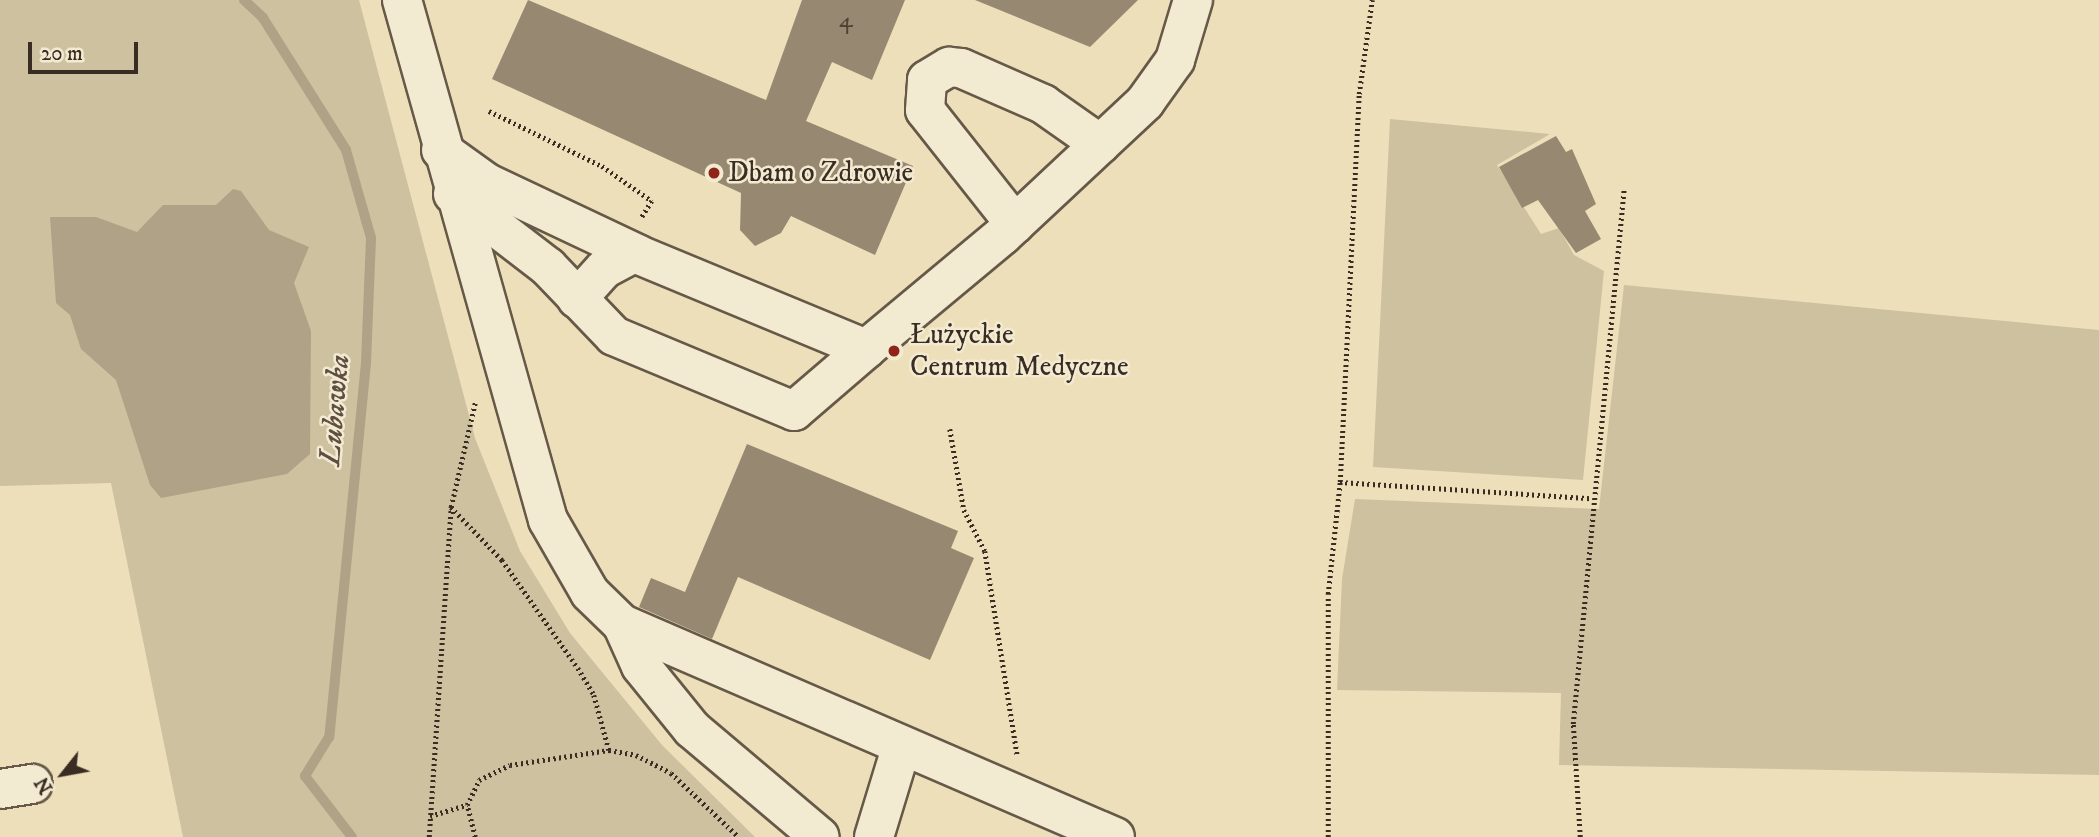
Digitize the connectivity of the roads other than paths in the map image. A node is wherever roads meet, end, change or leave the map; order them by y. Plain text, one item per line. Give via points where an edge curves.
1 (402, 0) edge
2 (1193, 0) edge
3 (1100, 144) junction
4 (441, 150) junction
5 (453, 194) junction
6 (1015, 224) junction
7 (629, 250) junction
8 (577, 299) junction
9 (866, 349) junction
10 (622, 624) junction
11 (901, 748) junction
12 (820, 837) edge
13 (874, 837) edge
14 (1115, 837) edge

1 - 4 lane
2 - 3 lane via 1175,60 1160,85
3 - 6 lane
3 - 6 lane via 1043,104 961,68 949,66 927,80 925,110
4 - 5 lane
4 - 7 lane via 487,183
5 - 8 lane via 548,267
5 - 10 lane via 548,520 590,593
6 - 9 lane
7 - 8 lane
7 - 9 lane
8 - 9 lane via 627,342 794,411
10 - 11 lane
10 - 12 lane via 641,666 692,729
11 - 13 lane
11 - 14 lane

